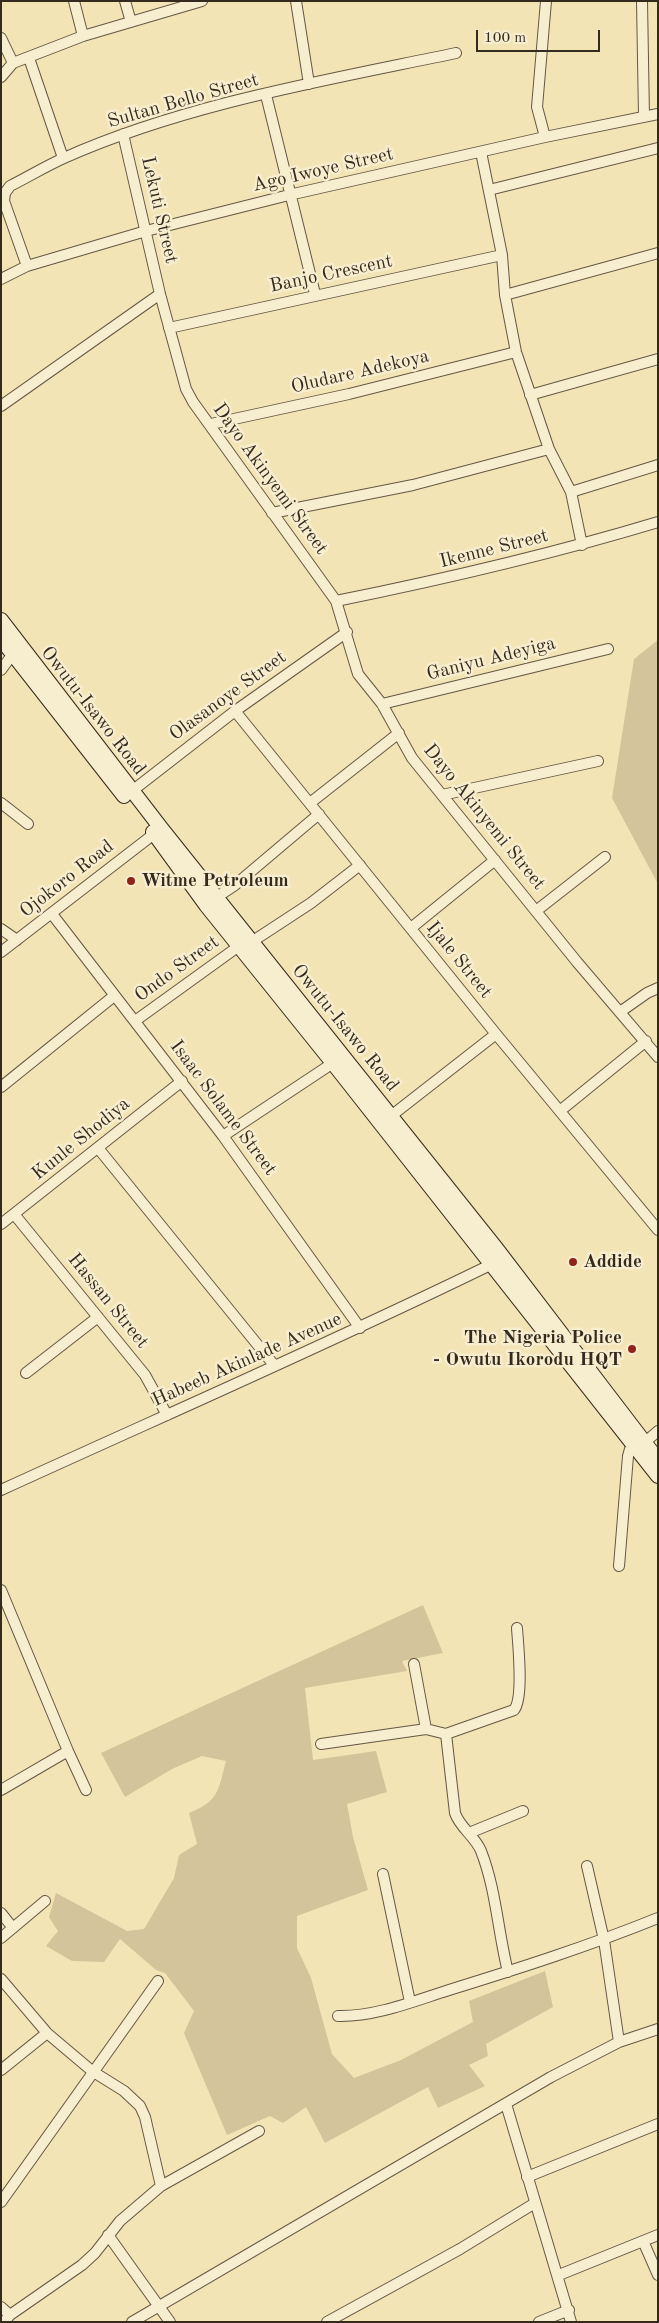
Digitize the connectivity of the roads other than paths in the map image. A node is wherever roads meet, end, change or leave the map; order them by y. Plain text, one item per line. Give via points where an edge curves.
1 (74, 1) edge
2 (125, 1) edge
3 (202, 1) edge
4 (296, 1) edge
5 (546, 1) edge
6 (642, 1) edge
7 (131, 22) junction
8 (83, 36) junction
9 (1, 38) edge
10 (456, 53) dead end
11 (29, 58) junction
12 (14, 63) junction
13 (1, 77) edge
14 (309, 84) junction
15 (266, 95) junction
16 (658, 114) edge
17 (644, 117) junction
18 (123, 134) junction
19 (545, 137) junction
20 (658, 148) edge
21 (481, 152) junction
22 (63, 158) junction
23 (489, 190) junction
24 (289, 195) junction
25 (146, 231) junction
26 (658, 253) edge
27 (502, 255) junction
28 (27, 266) junction
29 (1, 279) edge
30 (160, 294) junction
31 (316, 294) junction
32 (505, 295) junction
33 (169, 328) junction
34 (516, 352) junction
35 (658, 359) edge
36 (530, 395) junction
37 (1, 406) edge
38 (211, 424) junction
39 (548, 449) junction
40 (658, 465) edge
41 (571, 492) junction
42 (272, 513) junction
43 (658, 522) edge
44 (582, 545) junction
45 (336, 600) junction
46 (1, 620) edge
47 (347, 632) junction
48 (1, 639) edge
49 (608, 649) dead end
50 (12, 655) junction
51 (1, 670) edge
52 (382, 704) junction
53 (235, 711) junction
54 (399, 733) junction
55 (598, 761) dead end
56 (132, 791) junction
57 (442, 795) junction
58 (1, 803) edge
59 (310, 803) junction
60 (319, 814) junction
61 (28, 824) dead end
62 (154, 834) junction
63 (605, 857) dead end
64 (495, 860) junction
65 (360, 865) junction
66 (218, 897) junction
67 (536, 911) junction
68 (52, 914) junction
69 (411, 928) junction
70 (1, 929) edge
71 (17, 940) junction
72 (253, 941) junction
73 (239, 946) junction
74 (1, 952) edge
75 (658, 988) edge
76 (114, 996) junction
77 (620, 1012) junction
78 (135, 1020) junction
79 (496, 1034) junction
80 (646, 1042) junction
81 (658, 1057) edge
82 (333, 1063) junction
83 (182, 1081) junction
84 (1, 1087) edge
85 (561, 1110) junction
86 (391, 1116) junction
87 (223, 1136) junction
88 (98, 1148) junction
89 (14, 1214) junction
90 (1, 1224) edge
91 (658, 1230) edge
92 (496, 1248) junction
93 (489, 1262) junction
94 (98, 1317) junction
95 (360, 1328) junction
96 (274, 1365) junction
97 (26, 1373) dead end
98 (167, 1415) junction
99 (658, 1431) edge
100 (639, 1445) junction
101 (658, 1460) edge
102 (658, 1476) edge
103 (1, 1490) edge
104 (619, 1566) dead end
105 (1, 1590) edge
106 (516, 1628) dead end
107 (414, 1664) dead end
108 (426, 1729) junction
109 (446, 1734) junction
110 (321, 1744) dead end
111 (68, 1751) junction
112 (1, 1790) edge
113 (86, 1790) dead end
114 (523, 1811) dead end
115 (469, 1833) junction
116 (587, 1866) dead end
117 (383, 1874) dead end
118 (45, 1901) dead end
119 (1, 1913) edge
120 (658, 1918) edge
121 (13, 1928) junction
122 (1, 1938) edge
123 (604, 1940) junction
124 (508, 1972) junction
125 (1, 1978) edge
126 (158, 1981) dead end
127 (410, 2002) junction
128 (338, 2016) dead end
129 (658, 2029) edge
130 (47, 2033) junction
131 (620, 2042) junction
132 (1, 2070) edge
133 (92, 2071) junction
134 (506, 2104) junction
135 (658, 2124) edge
136 (259, 2131) dead end
137 (527, 2177) junction
138 (161, 2186) junction
139 (1, 2202) edge
140 (535, 2203) junction
141 (108, 2235) junction
142 (658, 2235) edge
143 (643, 2242) junction
144 (559, 2275) junction
145 (658, 2275) edge
146 (160, 2305) junction
147 (1, 2307) edge
148 (569, 2310) junction
149 (7, 2318) edge
150 (132, 2322) edge
151 (170, 2322) edge
152 (328, 2322) edge
153 (539, 2322) edge
154 (571, 2322) edge

1 - 8 street
2 - 7 street
3 - 7 street
4 - 14 street
5 - 19 street via 537,107
6 - 17 street
7 - 8 street
8 - 11 street
9 - 12 street
10 - 14 street, Sultan Bello Street
11 - 12 street
11 - 22 street
12 - 13 street
14 - 15 street, Sultan Bello Street
15 - 18 street, Sultan Bello Street
15 - 24 street
16 - 17 street, Ago Iwoye Street
17 - 19 street, Ago Iwoye Street
18 - 22 street, Sultan Bello Street
18 - 25 street, Lekuti Street
19 - 21 street, Ago Iwoye Street
20 - 23 street
21 - 23 street
21 - 24 street, Ago Iwoye Street
22 - 28 street, Sultan Bello Street via 10,186 5,193 4,201
23 - 27 street
24 - 25 street, Ago Iwoye Street
24 - 31 street
25 - 28 street, Ago Iwoye Street
25 - 30 street, Lekuti Street
26 - 32 street
27 - 31 street, Banjo Crescent
27 - 32 street
28 - 29 street, Ago Iwoye Street
30 - 33 street, Dayo Akinyemi Street
30 - 37 street
31 - 33 street, Banjo Crescent
32 - 34 street
33 - 38 street, Dayo Akinyemi Street via 186,389
34 - 36 street
34 - 38 street, Oludare Adekoya via 350,394
35 - 36 street
36 - 39 street
38 - 42 street, Dayo Akinyemi Street
39 - 41 street
39 - 42 street via 413,485
40 - 41 street
41 - 44 street
42 - 45 street, Dayo Akinyemi Street
43 - 44 street, Ikenne Street
44 - 45 street, Ikenne Street via 458,576
45 - 47 street, Dayo Akinyemi Street
46 - 56 street, Owutu-Isawo Road
47 - 52 street, Dayo Akinyemi Street via 358,674
47 - 53 street, Olasanoye Street
48 - 50 street, Owutu-Isawo Road
49 - 52 street, Ganiyu Adeyiga
50 - 51 street
50 - 62 street, Owutu-Isawo Road
52 - 54 street, Dayo Akinyemi Street
53 - 56 street, Olasanoye Street
53 - 59 street, Ijale Street
54 - 57 street, Dayo Akinyemi Street via 412,758
54 - 59 street
55 - 57 street
56 - 66 street, Owutu-Isawo Road
57 - 64 street, Dayo Akinyemi Street
58 - 61 street
59 - 60 street, Ijale Street
60 - 65 street, Ijale Street
60 - 66 street
62 - 68 street, Ojokoro Road
62 - 73 street, Owutu-Isawo Road
63 - 67 street
64 - 67 street, Dayo Akinyemi Street
64 - 69 street
65 - 69 street, Ijale Street
65 - 72 street via 311,903
66 - 72 street, Owutu-Isawo Road
67 - 77 street, Dayo Akinyemi Street
68 - 71 street, Ojokoro Road
68 - 76 street, Isaac Solame Street
69 - 79 street, Ijale Street
70 - 71 street
71 - 74 street, Ojokoro Road
72 - 86 street, Owutu-Isawo Road
73 - 78 street, Ondo Street
73 - 82 street, Owutu-Isawo Road
75 - 77 street
76 - 78 street, Isaac Solame Street
76 - 84 street
77 - 80 street, Dayo Akinyemi Street
78 - 83 street, Isaac Solame Street
79 - 85 street, Ijale Street
79 - 86 street
80 - 81 street, Dayo Akinyemi Street
80 - 85 street
82 - 87 street
82 - 93 street, Owutu-Isawo Road
83 - 87 street, Isaac Solame Street
83 - 88 street, Kunle Shodiya
85 - 91 street, Ijale Street
86 - 92 street, Owutu-Isawo Road
87 - 95 street, Isaac Solame Street
88 - 89 street, Kunle Shodiya
88 - 96 street
89 - 90 street, Kunle Shodiya
89 - 94 street, Hassan Street
92 - 93 street
92 - 100 street, Owutu-Isawo Road
93 - 95 street, Habeeb Akinlade Avenue via 486,1267
93 - 100 street, Owutu-Isawo Road
94 - 97 street
94 - 98 street, Hassan Street via 145,1375
95 - 96 street, Habeeb Akinlade Avenue
96 - 98 street, Habeeb Akinlade Avenue
98 - 103 street, Habeeb Akinlade Avenue
99 - 100 street
100 - 101 street, Owutu-Isawo Road
100 - 102 street, Owutu-Isawo Road
100 - 104 street via 630,1449 628,1456
105 - 111 street
106 - 109 street via 520,1658 517,1706 514,1710
107 - 108 street
108 - 109 street
108 - 110 street
109 - 115 street via 455,1813
111 - 112 street
111 - 113 street
114 - 115 street
115 - 124 street via 477,1841 487,1868
116 - 123 street
117 - 127 street
118 - 121 street
119 - 121 street
120 - 123 street
121 - 122 street
123 - 124 street
123 - 131 street
124 - 127 street
125 - 130 street
126 - 133 street
127 - 128 street via 360,2016
129 - 131 street
130 - 132 street
130 - 133 street
131 - 134 street via 551,2076
133 - 138 street via 124,2091 140,2106 146,2117
133 - 139 street
134 - 137 street
134 - 146 street
135 - 137 street
136 - 138 street
137 - 140 street
138 - 141 street via 120,2220
140 - 144 street
140 - 152 street via 460,2249
141 - 146 street
141 - 149 street via 82,2265
142 - 143 street
143 - 144 street
143 - 145 street
144 - 148 street
146 - 150 street
146 - 151 street
147 - 149 street
148 - 153 street
148 - 154 street

